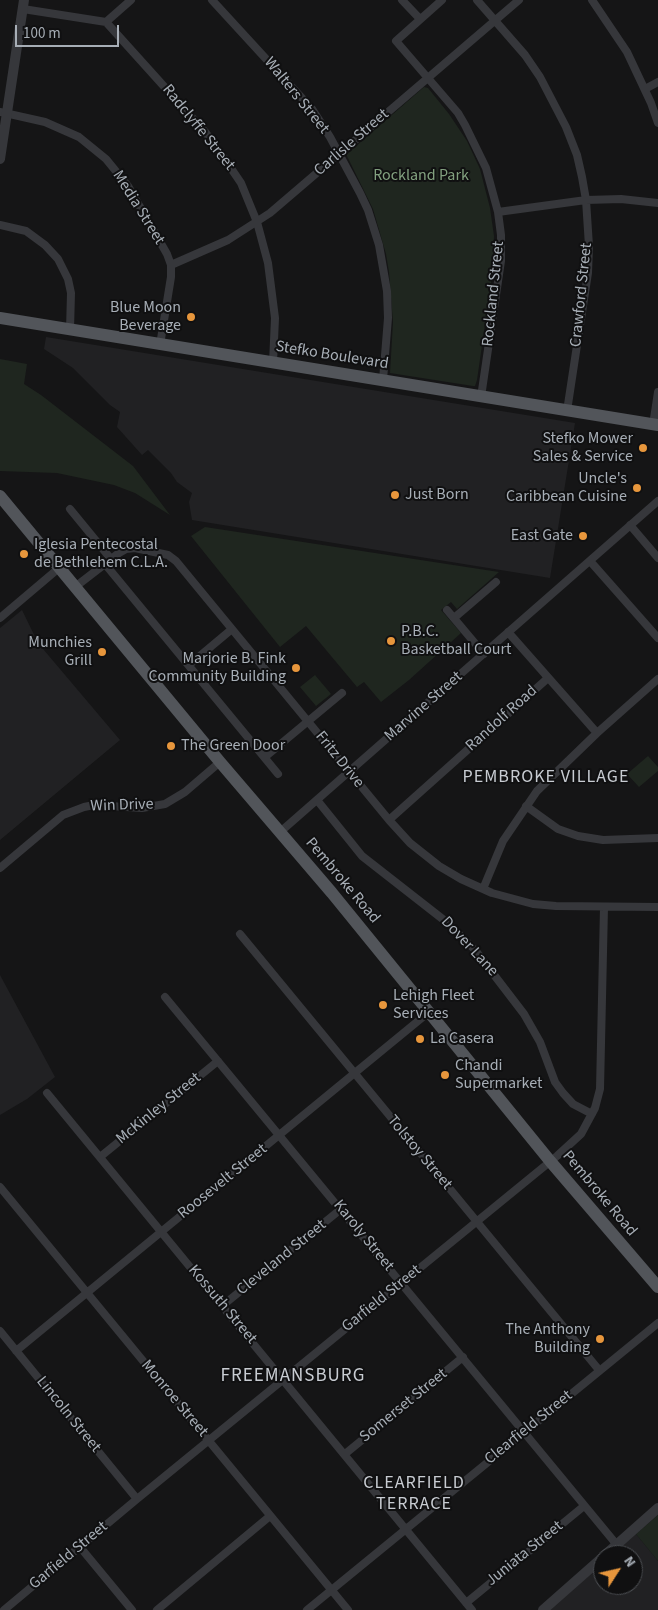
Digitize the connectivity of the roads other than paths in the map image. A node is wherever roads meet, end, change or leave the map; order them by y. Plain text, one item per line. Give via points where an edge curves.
1 (131, 0) edge
2 (212, 0) edge
3 (402, 0) edge
4 (442, 0) edge
5 (477, 0) edge
6 (519, 0) edge
7 (592, 0) edge
8 (24, 5) edge
9 (420, 19) junction
10 (495, 21) junction
11 (106, 22) junction
12 (428, 78) junction
13 (658, 82) edge
14 (645, 89) junction
15 (3, 113) edge
16 (658, 123) edge
17 (339, 154) junction
18 (0, 159) edge
19 (586, 200) junction
20 (658, 203) edge
21 (498, 212) junction
22 (257, 222) junction
23 (0, 225) edge
24 (171, 265) junction
25 (0, 318) edge
26 (70, 330) junction
27 (160, 345) junction
28 (273, 363) junction
29 (382, 380) junction
30 (658, 392) edge
31 (481, 397) junction
32 (567, 411) junction
33 (656, 425) edge
34 (0, 496) edge
35 (658, 501) edge
36 (70, 509) dead end
37 (630, 525) junction
38 (658, 558) edge
39 (108, 561) junction
40 (590, 561) junction
41 (59, 568) junction
42 (496, 582) dead end
43 (75, 587) junction
44 (447, 610) dead end
45 (0, 618) edge
46 (454, 618) junction
47 (232, 629) junction
48 (508, 632) junction
49 (658, 638) edge
50 (484, 654) junction
51 (189, 664) junction
52 (548, 678) junction
53 (658, 679) edge
54 (342, 693) dead end
55 (308, 721) junction
56 (597, 733) junction
57 (264, 757) junction
58 (220, 762) junction
59 (349, 772) junction
60 (278, 774) dead end
61 (317, 800) junction
62 (526, 806) junction
63 (389, 820) junction
64 (279, 833) junction
65 (658, 838) edge
66 (0, 868) edge
67 (483, 889) junction
68 (604, 907) junction
69 (658, 907) edge
70 (240, 934) dead end
71 (165, 997) dead end
72 (429, 1012) junction
73 (218, 1061) junction
74 (354, 1073) junction
75 (47, 1093) dead end
76 (592, 1114) junction
77 (280, 1135) junction
78 (100, 1158) junction
79 (550, 1161) junction
80 (0, 1187) edge
81 (341, 1209) junction
82 (476, 1222) junction
83 (162, 1232) junction
84 (401, 1283) junction
85 (658, 1287) edge
86 (87, 1294) junction
87 (222, 1306) junction
88 (658, 1322) edge
89 (0, 1332) edge
90 (16, 1351) junction
91 (463, 1357) junction
92 (600, 1370) junction
93 (284, 1380) junction
94 (524, 1432) junction
95 (209, 1441) junction
96 (345, 1454) junction
97 (137, 1499) junction
98 (584, 1506) junction
99 (658, 1508) edge
100 (270, 1516) junction
101 (406, 1529) junction
102 (617, 1545) joint
103 (80, 1547) junction
104 (593, 1566) edge
105 (331, 1590) junction
106 (466, 1603) junction
107 (4, 1610) edge
108 (132, 1610) edge
109 (157, 1610) edge
110 (307, 1610) edge
111 (348, 1610) edge
112 (472, 1610) edge
113 (543, 1610) edge

1 - 11 street
2 - 17 street, Walters Street via 312,110
3 - 9 street
4 - 9 street
5 - 10 street, Crawford Street
6 - 10 street, Carlisle Street
7 - 14 street via 621,41
8 - 11 street
8 - 15 street
9 - 12 street, Rockland Street via 396,41
10 - 12 street, Carlisle Street
10 - 19 street, Crawford Street via 529,61 551,96 577,155
11 - 22 street, Radclyffe Street via 216,146 240,183
12 - 17 street, Carlisle Street
12 - 21 street, Rockland Street via 458,113 473,138 486,168
13 - 14 street
14 - 16 street
15 - 18 street
15 - 24 street, Media Street via 61,128 106,158 128,186
17 - 22 street, Carlisle Street
17 - 29 street, Walters Street via 368,210 383,265 388,318
19 - 20 street
19 - 21 street
19 - 32 street, Crawford Street via 588,273
21 - 31 street, Rockland Street via 501,261
22 - 24 street, Carlisle Street via 221,244
22 - 28 street, Radclyffe Street via 268,263 276,318
23 - 26 street via 26,231 58,259 72,296
24 - 27 street, Media Street via 172,277
25 - 26 main road, Stefko Boulevard
26 - 27 main road, Stefko Boulevard
27 - 28 main road, Stefko Boulevard
28 - 29 main road, Stefko Boulevard
29 - 31 main road, Stefko Boulevard
30 - 33 street
31 - 32 main road, Stefko Boulevard
32 - 33 main road, Stefko Boulevard
34 - 41 main road, Pembroke Road
35 - 37 street, Marvine Street
36 - 39 street
37 - 38 street
37 - 40 street, Marvine Street
39 - 43 street, Fritz Drive
39 - 47 street, Fritz Drive via 130,548 171,557
39 - 51 street
40 - 48 street, Marvine Street
40 - 49 street
41 - 43 main road, Pembroke Road
41 - 45 street
42 - 46 street
43 - 58 main road, Pembroke Road
44 - 46 street
46 - 50 street
47 - 51 street
47 - 55 street, Fritz Drive
48 - 50 street, Marvine Street
48 - 52 street
50 - 59 street, Marvine Street
51 - 57 street
52 - 56 street
52 - 63 street, Randolf Road
53 - 56 street
54 - 55 street
55 - 57 street
55 - 59 street, Fritz Drive
56 - 62 street via 546,781
57 - 60 street
58 - 64 main road, Pembroke Road
58 - 66 street, Win Drive via 185,792 165,804 142,808 94,805 64,815
59 - 61 street, Marvine Street
59 - 63 street, Fritz Drive
61 - 64 street, Marvine Street
61 - 76 street, Dover Lane via 362,856 449,924 475,950 528,1019 555,1082 572,1104
62 - 65 street via 558,829 578,836 603,840
62 - 67 street via 503,841
63 - 67 street, Fritz Drive via 427,858
64 - 72 main road, Pembroke Road
67 - 68 street, Fritz Drive via 542,905
68 - 69 street, Fritz Drive
68 - 76 street, Garfield Street via 602,1076 600,1095
70 - 74 street, Tolstoy Street
71 - 73 street, Karoly Street
72 - 74 street, Roosevelt Street
72 - 79 main road, Pembroke Road
73 - 77 street, Karoly Street
73 - 78 street, McKinley Street
74 - 77 street, Roosevelt Street
74 - 82 street, Tolstoy Street
75 - 78 street, Kossuth Street
76 - 79 street, Garfield Street via 581,1134
77 - 81 street, Karoly Street
77 - 83 street, Roosevelt Street
78 - 83 street, Kossuth Street
79 - 82 street, Garfield Street
79 - 85 main road, Pembroke Road
80 - 86 street, Monroe Street
81 - 84 street, Karoly Street
81 - 87 street, Cleveland Street
82 - 84 street, Garfield Street
82 - 92 street, Tolstoy Street
83 - 86 street, Roosevelt Street
83 - 87 street, Kossuth Street
84 - 91 street, Karoly Street
84 - 93 street, Garfield Street
86 - 90 street, Roosevelt Street
86 - 95 street, Monroe Street
87 - 93 street, Kossuth Street
88 - 92 street, Clearfield Street
89 - 90 street, Lincoln Street
90 - 97 street, Lincoln Street
91 - 94 street, Karoly Street
91 - 96 street, Somerset Street
92 - 94 street, Clearfield Street
93 - 95 street, Garfield Street
93 - 96 street, Kossuth Street
94 - 98 street, Karoly Street
94 - 101 street, Clearfield Street
95 - 97 street, Garfield Street
95 - 100 street, Monroe Street
96 - 101 street, Kossuth Street
97 - 103 street, Garfield Street
98 - 102 street, Karoly Street
98 - 106 street, Juniata Street
99 - 102 street
100 - 105 street, Monroe Street
100 - 109 street
101 - 105 street, Clearfield Street
101 - 106 street, Kossuth Street
103 - 107 street, Garfield Street
103 - 108 street
104 - 113 street
105 - 110 street, Clearfield Street
105 - 111 street, Monroe Street
106 - 112 street, Kossuth Street

